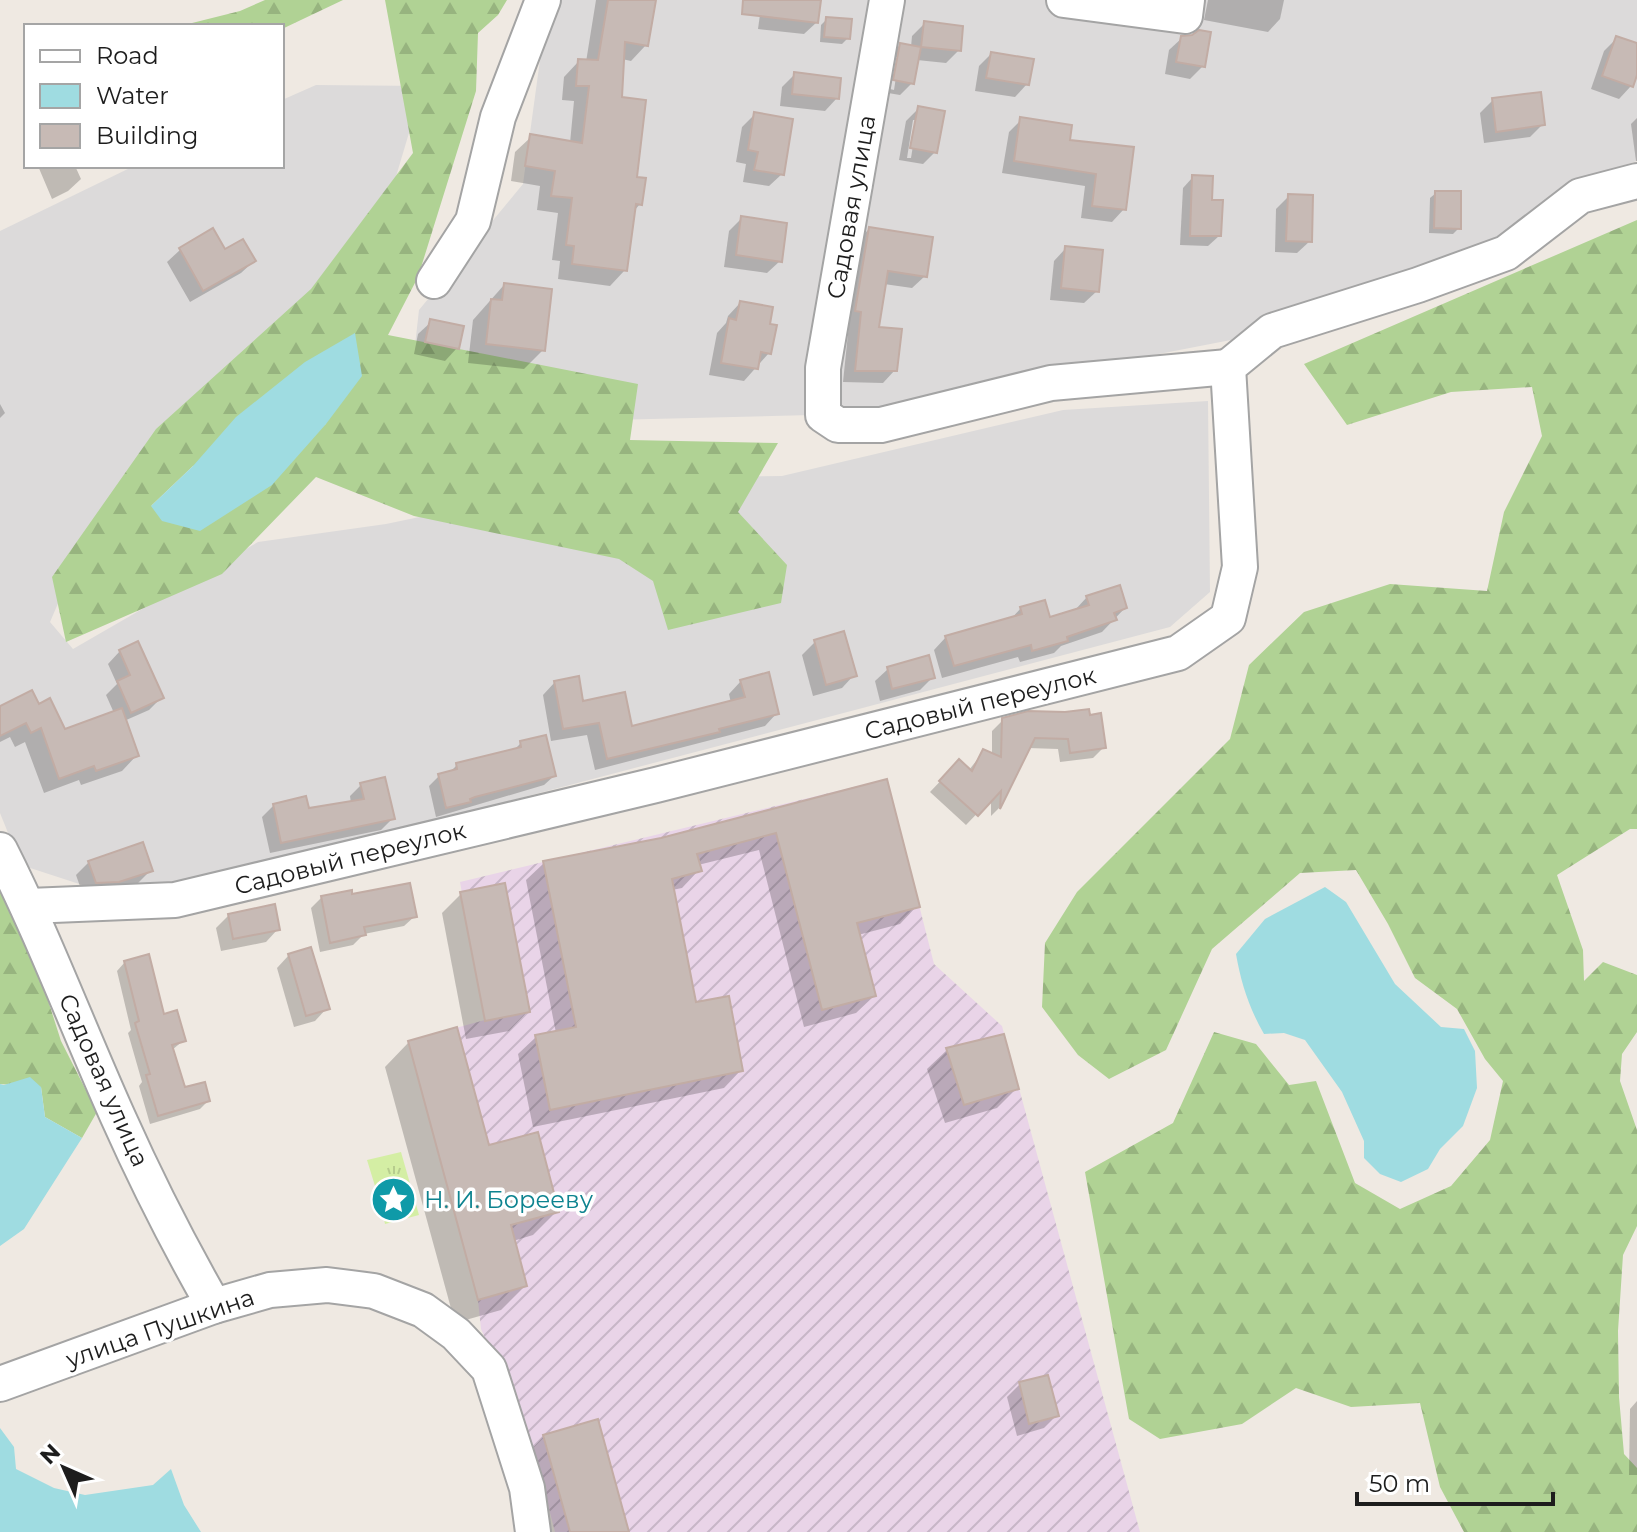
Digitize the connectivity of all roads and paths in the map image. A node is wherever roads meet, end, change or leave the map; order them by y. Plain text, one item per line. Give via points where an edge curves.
1 (543, 0) edge
2 (887, 0) edge
3 (1064, 0) edge
4 (1187, 0) edge
5 (1637, 181) edge
6 (434, 281) dead end
7 (1228, 367) junction
8 (0, 850) edge
9 (29, 906) junction
10 (214, 1306) junction
11 (0, 1384) edge
12 (533, 1532) edge

1 - 6 street via 498,117 473,221
2 - 7 street, Садовая улица via 823,368 823,415 838,425 881,425 1051,383
3 - 4 street via 1185,16
5 - 7 street via 1580,196 1506,253 1272,331
7 - 9 street, Садовый переулок via 1240,567 1228,618 1178,653 175,900
8 - 9 street, Садовая улица
9 - 10 street, Садовая улица via 118,1118
10 - 11 street, улица Пушкина
10 - 12 street, улица Пушкина via 270,1290 327,1285 374,1291 423,1310 456,1334 489,1369 527,1488

